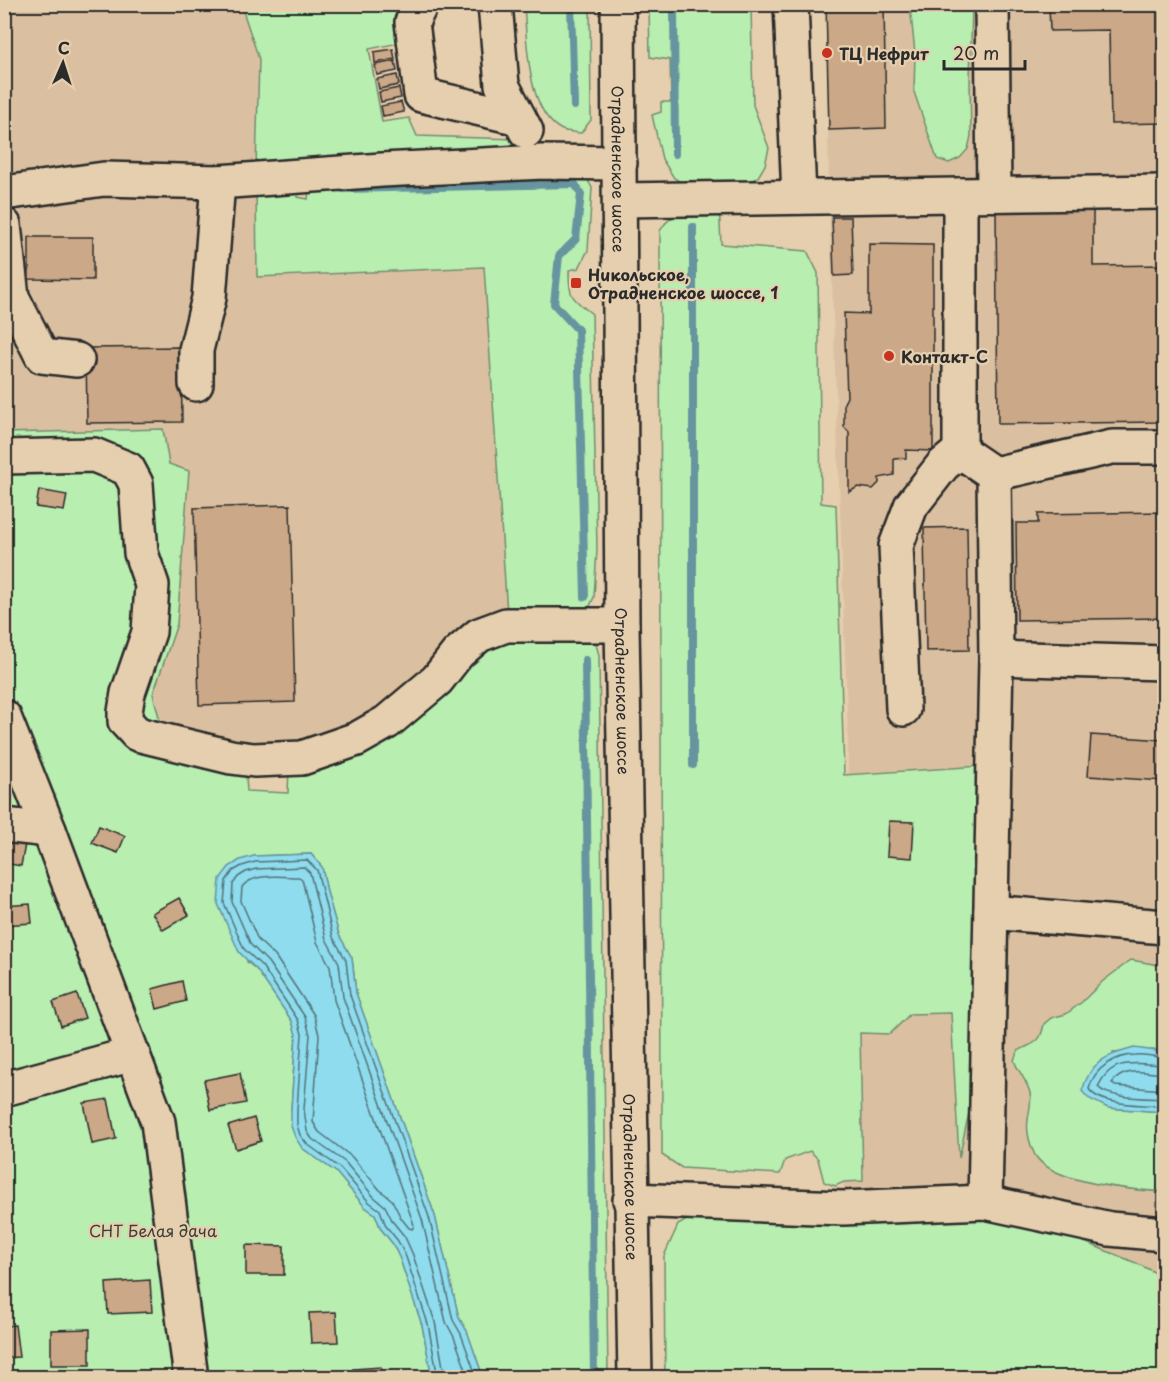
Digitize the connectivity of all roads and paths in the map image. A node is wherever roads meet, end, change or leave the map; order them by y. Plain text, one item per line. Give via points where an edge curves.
1 (420, 4) edge
2 (495, 4) edge
3 (618, 4) edge
4 (791, 4) edge
5 (992, 4) edge
6 (519, 118) junction
7 (543, 162) junction
8 (620, 163) junction
9 (218, 182) junction
10 (1164, 192) edge
11 (4, 193) edge
12 (994, 194) junction
13 (960, 195) junction
14 (799, 197) junction
15 (621, 200) junction
16 (4, 225) edge
17 (77, 360) dead end
18 (196, 384) dead end
19 (1164, 447) edge
20 (960, 451) junction
21 (4, 457) edge
22 (994, 474) junction
23 (622, 625) junction
24 (996, 658) junction
25 (1164, 663) edge
26 (903, 709) dead end
27 (4, 717) edge
28 (4, 825) edge
29 (49, 830) junction
30 (991, 912) junction
31 (1164, 927) edge
32 (133, 1054) junction
33 (4, 1089) edge
34 (630, 1200) junction
35 (985, 1202) junction
36 (1164, 1234) edge
37 (191, 1377) edge
38 (635, 1377) edge

1 - 6 street via 412,22 421,94
2 - 6 street via 502,85
3 - 8 street, Отрадненское шоссе
4 - 14 street
5 - 12 street
6 - 7 street
7 - 8 street
7 - 9 street
8 - 15 street, Отрадненское шоссе
9 - 11 street via 104,179
9 - 18 street via 210,298 196,350
10 - 12 street
12 - 13 street
13 - 14 street
13 - 20 street
14 - 15 street
15 - 23 street, Отрадненское шоссе
16 - 17 street via 12,297 42,356
19 - 22 street via 1112,447
20 - 22 street
20 - 26 street via 943,465 911,506 896,546
21 - 23 street via 94,455 128,469 136,484 141,553 152,585 149,632 125,712 125,721 137,734 231,757 302,758 357,739 387,722 436,680 479,635 506,625
22 - 24 street
23 - 34 street, Отрадненское шоссе
24 - 25 street
24 - 30 street
27 - 29 street
28 - 29 street
29 - 32 street
30 - 31 street
30 - 35 street
32 - 33 street
32 - 37 street via 159,1122
34 - 35 street via 843,1208
34 - 38 street, Отрадненское шоссе
35 - 36 street via 1110,1229

